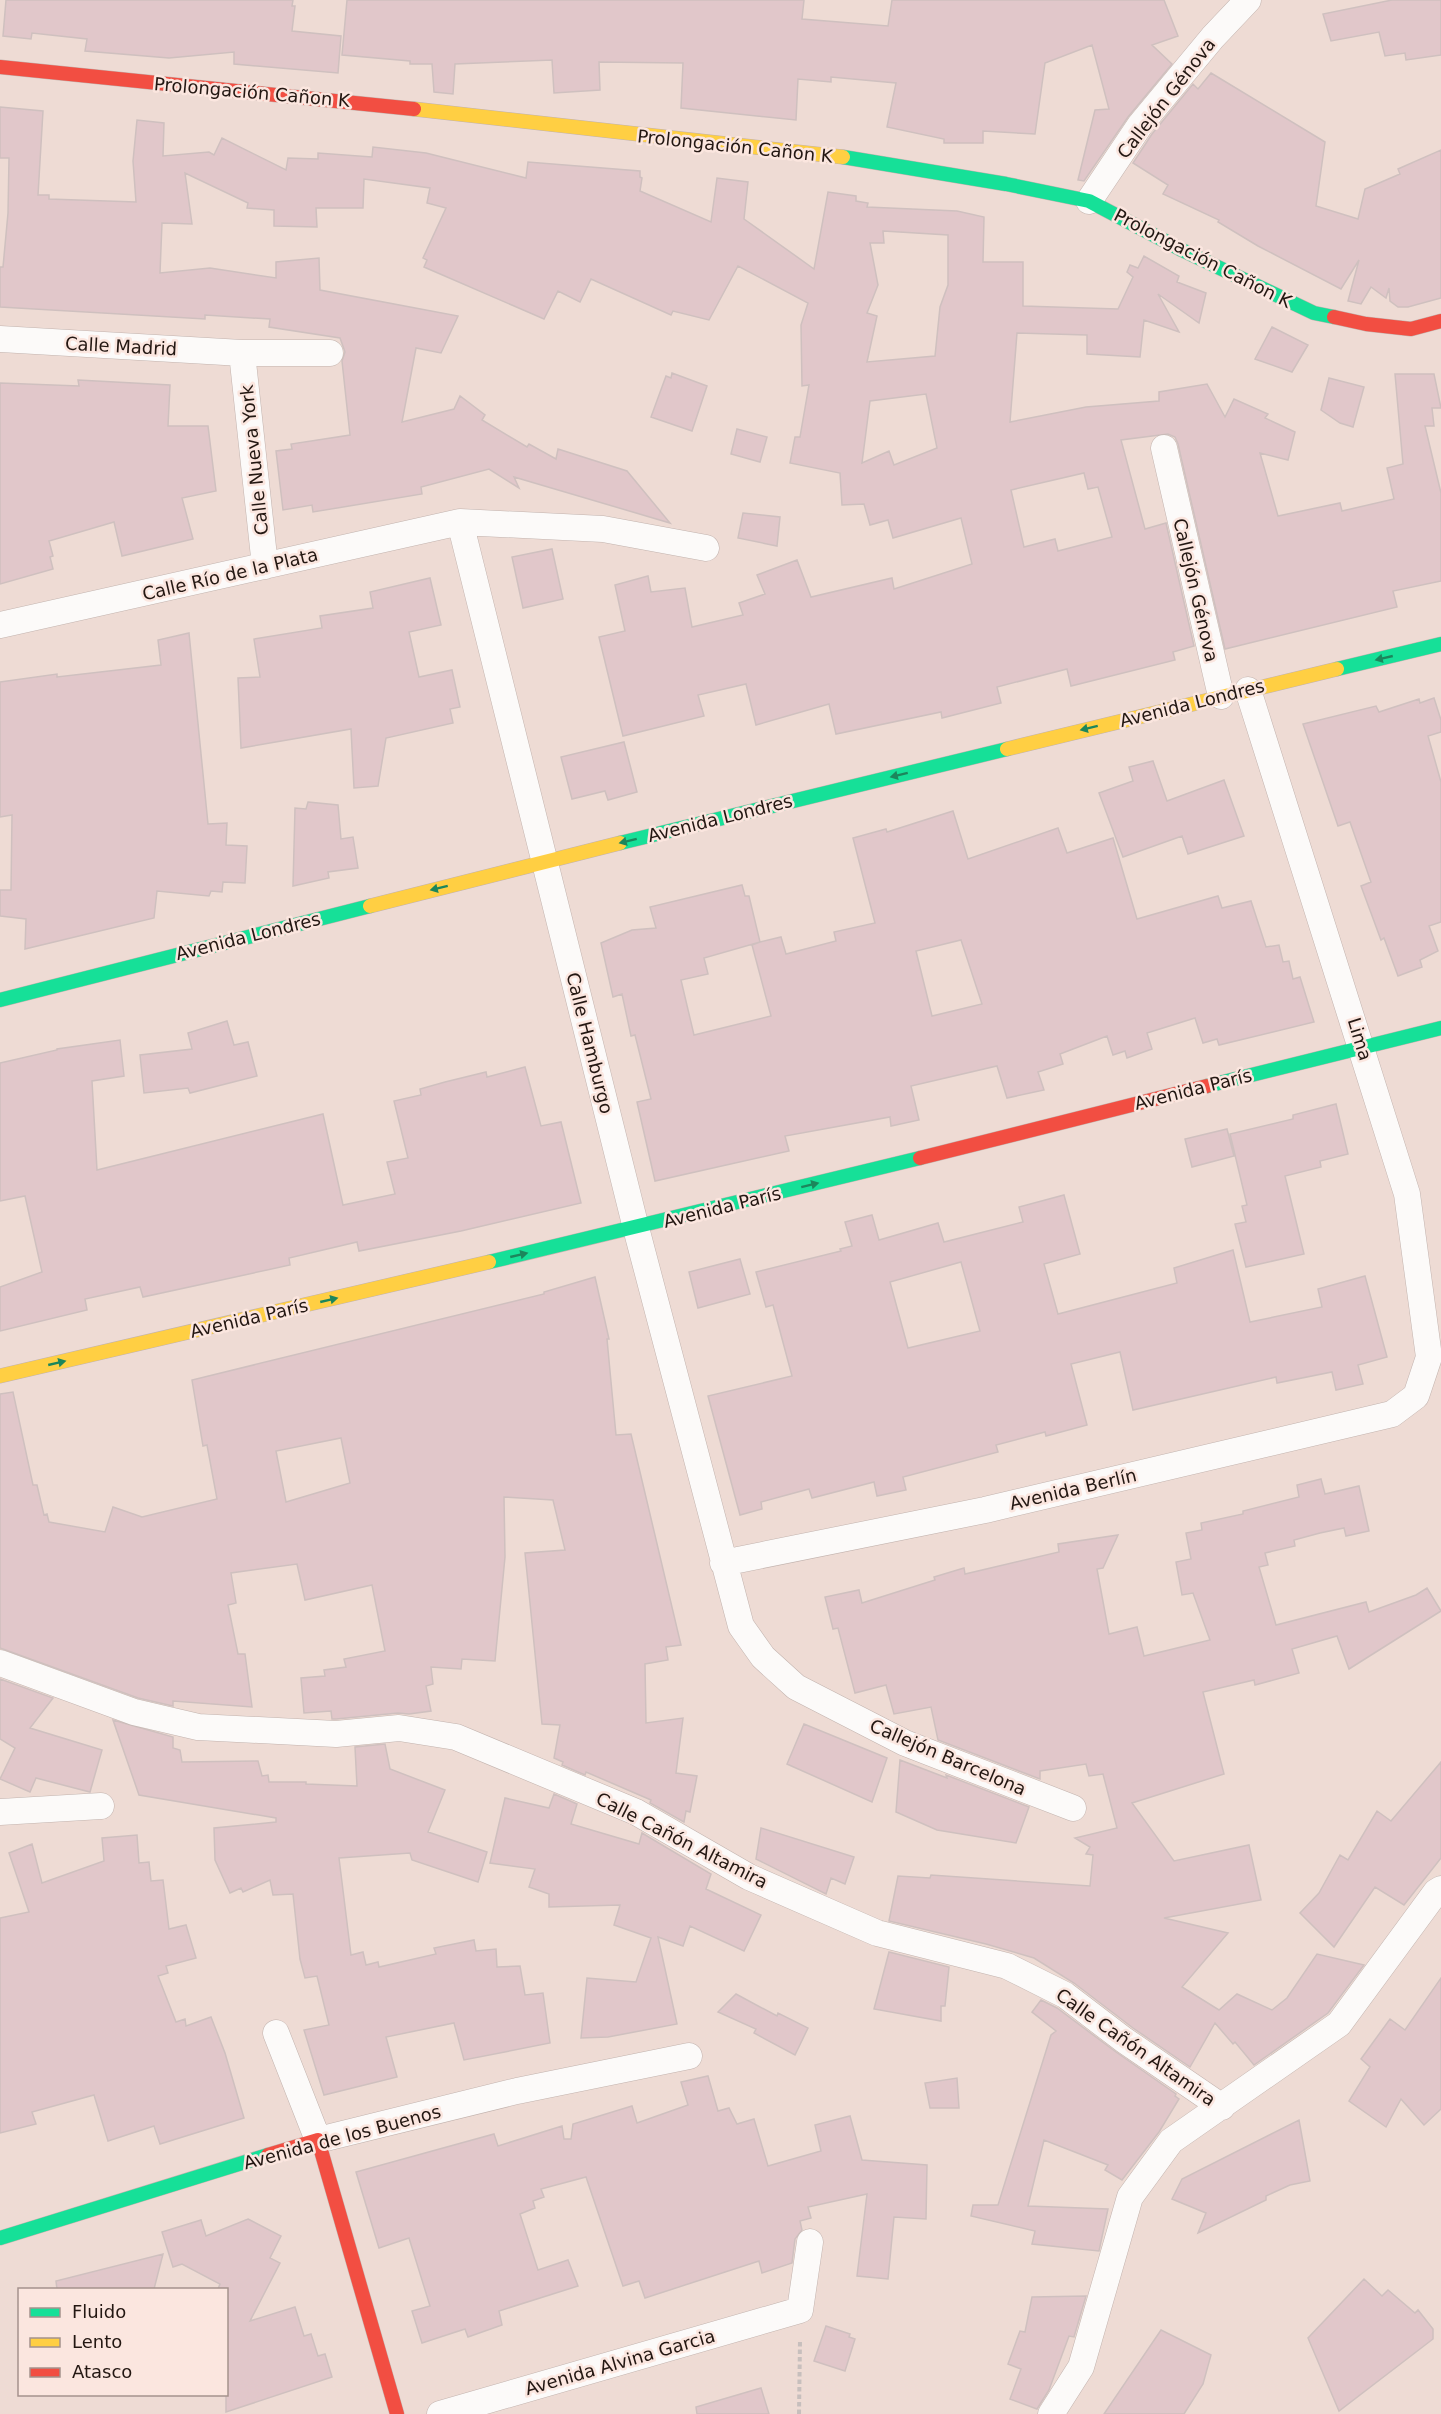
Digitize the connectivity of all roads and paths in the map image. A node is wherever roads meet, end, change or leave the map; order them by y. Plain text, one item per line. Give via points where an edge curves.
1 (1248, 0) edge
2 (0, 68) edge
3 (1089, 201) junction
4 (1441, 321) edge
5 (0, 339) edge
6 (242, 353) junction
7 (330, 353) dead end
8 (1164, 448) dead end
9 (460, 522) junction
10 (706, 548) dead end
11 (265, 566) junction
12 (0, 625) edge
13 (1441, 644) edge
14 (1248, 690) junction
15 (1221, 696) junction
16 (545, 861) junction
17 (0, 1000) edge
18 (1441, 1028) edge
19 (1362, 1047) junction
20 (636, 1228) junction
21 (0, 1376) edge
22 (1416, 1396) joint
23 (723, 1563) junction
24 (0, 1663) edge
25 (101, 1806) dead end
26 (1073, 1808) dead end
27 (0, 1812) edge
28 (1441, 1889) edge
29 (276, 2033) dead end
30 (689, 2056) dead end
31 (1222, 2107) junction
32 (318, 2140) junction
33 (0, 2238) edge
34 (810, 2242) dead end
35 (800, 2310) junction
36 (398, 2414) edge
37 (440, 2414) edge
38 (799, 2414) edge
39 (1051, 2414) edge

1 - 3 street, Callejón Génova via 1140,125
2 - 3 main road, Prolongación Cañon K via 350,101 817,153
3 - 4 main road, Prolongación Cañon K via 1314,313 1411,329
5 - 6 street, Calle Madrid
6 - 7 street, Calle Madrid
6 - 11 street, Calle Nueva York
8 - 15 street, Callejón Génova
9 - 10 street, Calle Río de la Plata via 603,529
9 - 11 street, Calle Río de la Plata
9 - 16 street, Calle Hamburgo
11 - 12 street, Calle Río de la Plata
13 -> 14 main road, Avenida Londres
14 - 15 main road, Avenida Londres
14 - 19 street, Lima
15 -> 16 main road, Avenida Londres
16 -> 17 main road, Avenida Londres
16 - 20 street, Calle Hamburgo
18 - 19 main road, Avenida París
20 -> 19 main road, Avenida París
19 - 22 street, Lima via 1407,1194 1429,1357
21 -> 20 main road, Avenida París
20 - 23 street, Calle Hamburgo
22 - 23 street, Avenida Berlín via 1392,1414 985,1510
23 - 26 street, Callejón Barcelona via 741,1626 763,1657 796,1687 905,1743
24 - 31 street, Calle Cañón Altamira via 134,1712 198,1727 336,1734 399,1728 456,1737 636,1812 749,1877 877,1933 1016,1971 1065,1995
25 - 27 street
28 - 31 street via 1339,2024
29 - 32 street
30 - 32 street, Avenida de los Buenos via 517,2091
31 - 39 street via 1171,2141 1130,2197 1081,2367
32 - 33 main road, Avenida de los Buenos
32 - 36 main road
34 - 35 street
35 - 37 street, Avenida Alvina Garcia
35 - 38 path

